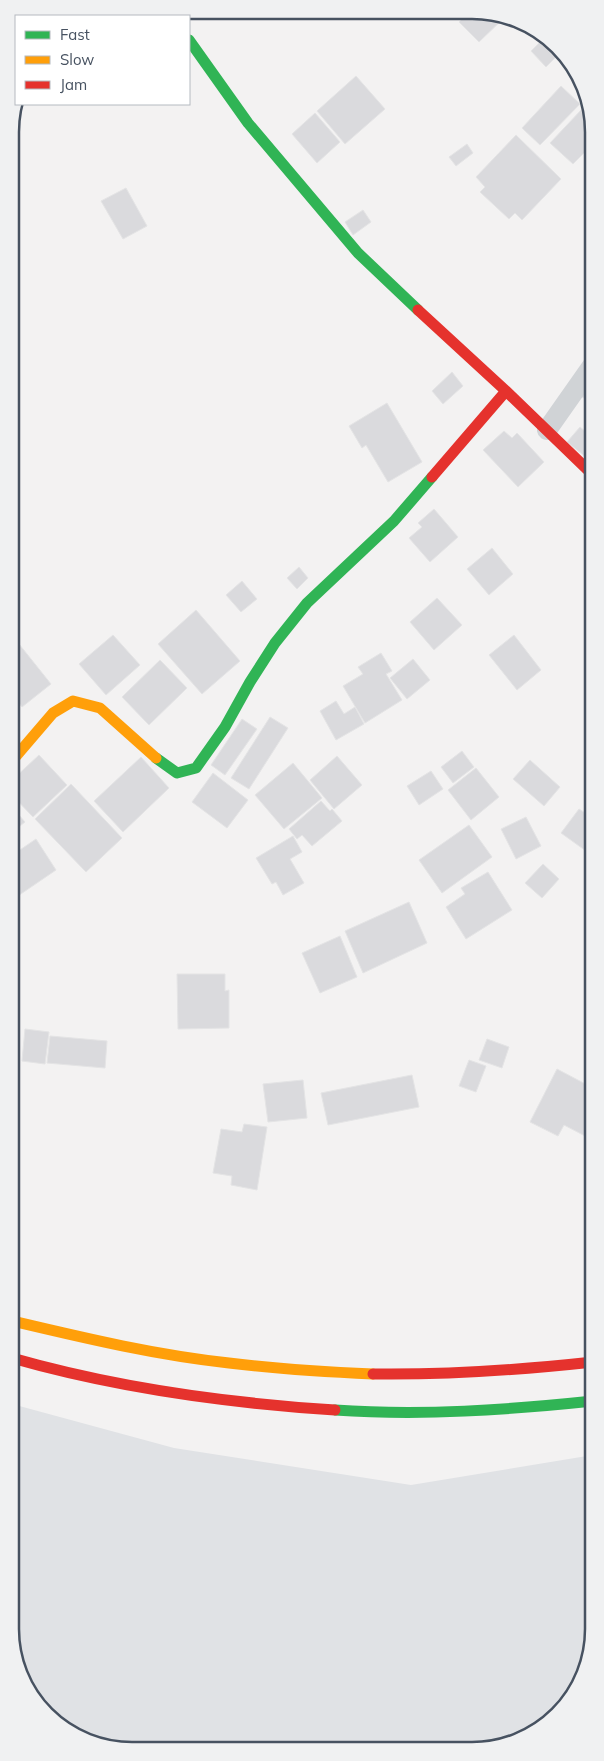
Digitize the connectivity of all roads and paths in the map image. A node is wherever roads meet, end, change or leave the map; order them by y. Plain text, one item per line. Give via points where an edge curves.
1 (190, 41) edge
2 (585, 376) edge
3 (506, 391) junction
4 (547, 430) junction
5 (585, 467) edge
6 (19, 753) edge
7 (19, 1322) edge
8 (19, 1360) edge
9 (585, 1363) edge
10 (585, 1402) edge

1 - 3 street via 248,123 358,253
2 - 4 street
3 - 4 street
3 - 6 street via 394,521 307,603 275,643 225,728 196,768 177,773 100,708 73,701 53,713
4 - 5 street
7 - 9 street via 110,1344 197,1359 296,1370 384,1375 445,1374 544,1369
8 - 10 street via 123,1385 281,1406 430,1413

